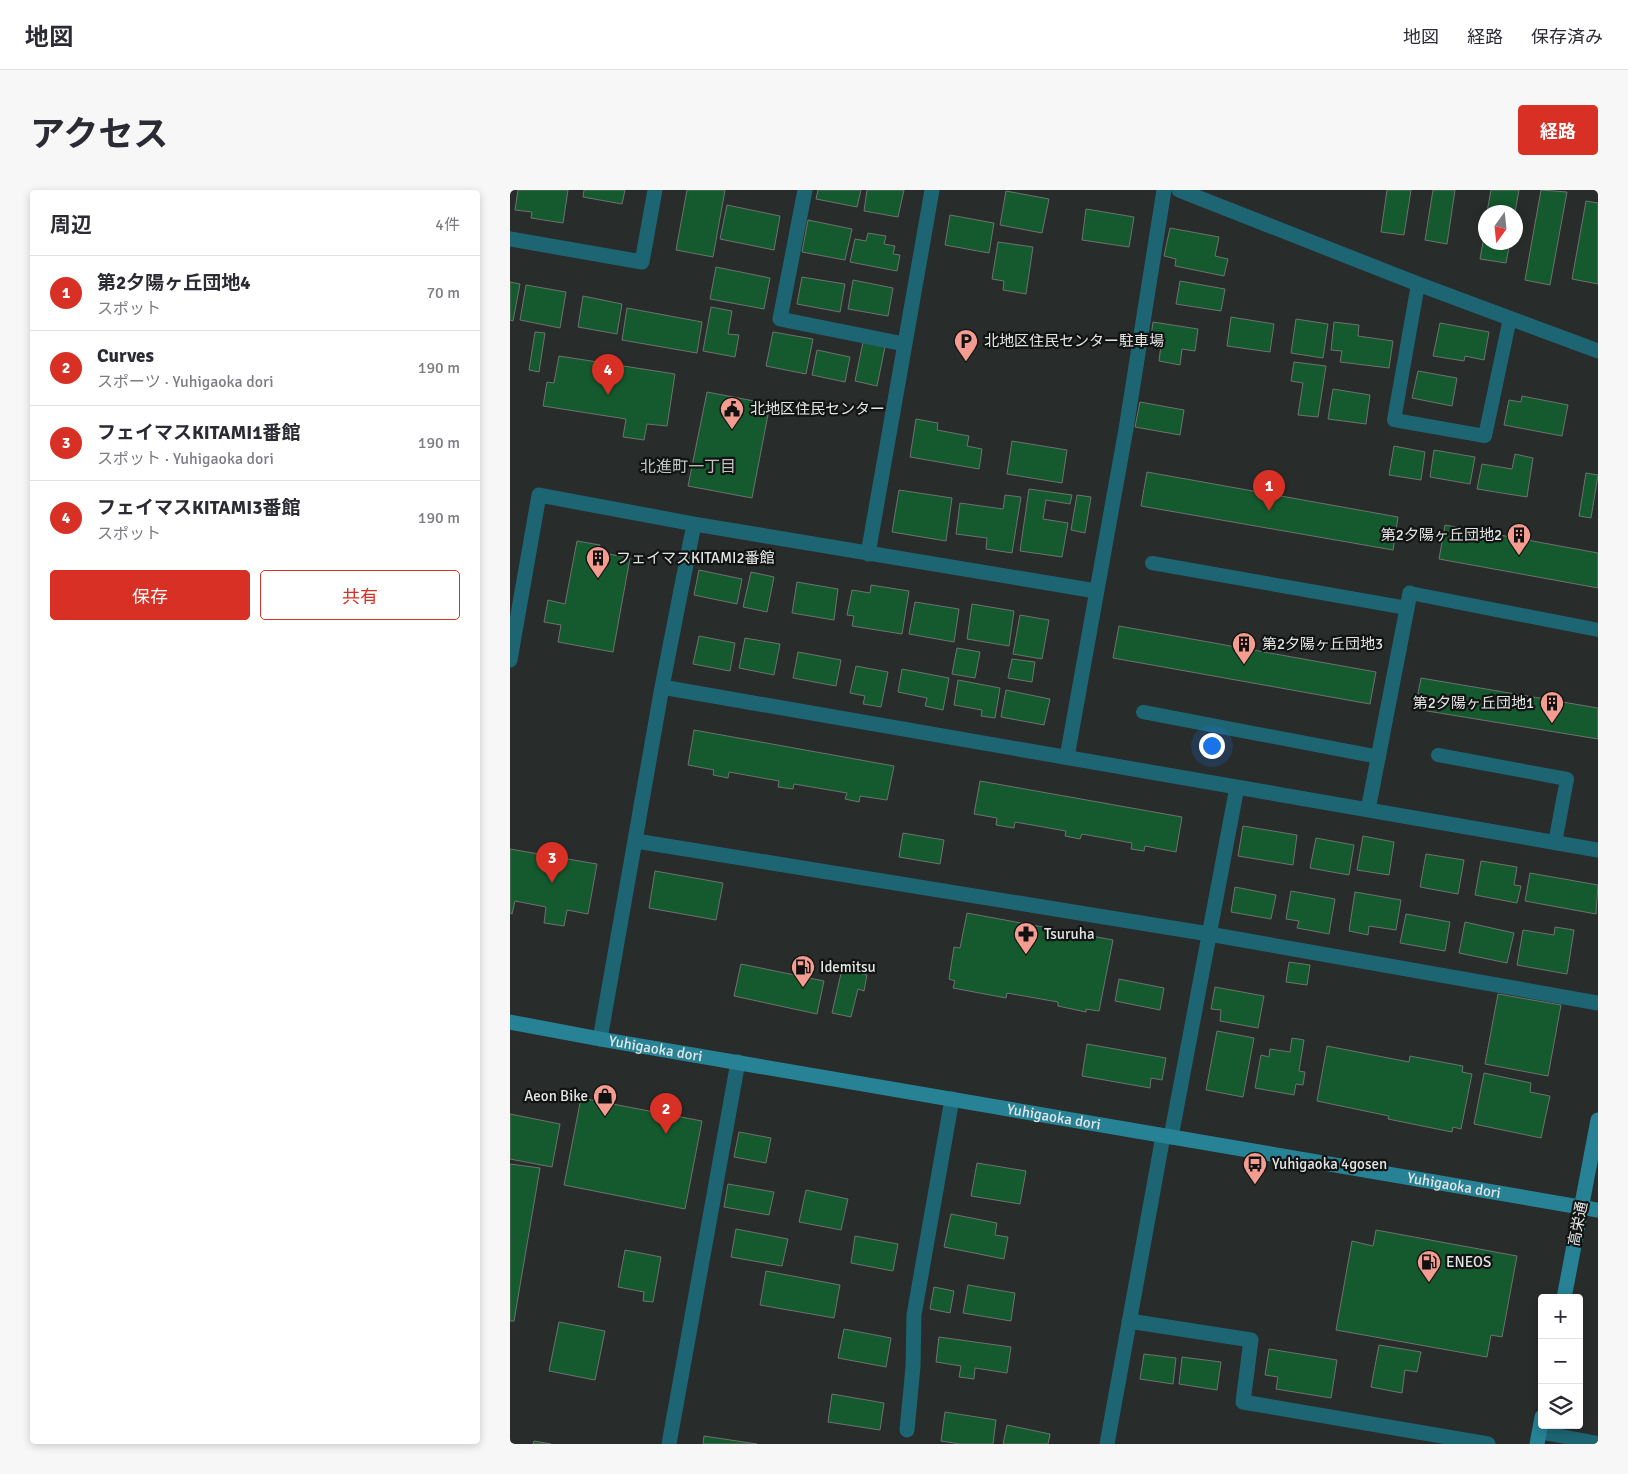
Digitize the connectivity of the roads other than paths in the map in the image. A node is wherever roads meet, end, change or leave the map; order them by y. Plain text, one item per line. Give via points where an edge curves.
1 (655, 190) edge
2 (805, 190) edge
3 (932, 190) edge
4 (1164, 190) edge
5 (1179, 190) edge
6 (510, 239) edge
7 (1418, 284) junction
8 (1510, 318) junction
9 (904, 344) junction
10 (1598, 351) edge
11 (694, 524) junction
12 (868, 554) junction
13 (1152, 563) dead end
14 (1096, 591) junction
15 (1410, 592) joint
16 (1408, 608) junction
17 (1598, 630) edge
18 (510, 660) edge
19 (662, 687) junction
20 (1143, 712) dead end
21 (1438, 755) dead end
22 (1067, 757) junction
23 (1379, 757) junction
24 (1237, 787) junction
25 (1368, 810) junction
26 (636, 841) junction
27 (1555, 843) junction
28 (1598, 850) edge
29 (1209, 934) junction
30 (1598, 1003) edge
31 (510, 1022) edge
32 (600, 1039) junction
33 (738, 1062) junction
34 (952, 1099) junction
35 (1598, 1120) edge
36 (1167, 1136) junction
37 (1581, 1207) junction
38 (1598, 1210) edge
39 (1565, 1294) edge
40 (1129, 1321) junction
41 (907, 1430) dead end
42 (1539, 1431) edge
43 (1598, 1443) edge
44 (669, 1444) edge
45 (1107, 1444) edge
46 (1488, 1444) edge

1 - 6 street via 642,262
2 - 9 street via 780,319
3 - 9 street
4 - 14 street
5 - 7 street
7 - 8 street
7 - 8 lane via 1394,420 1485,436
8 - 10 street
9 - 12 street
11 - 12 street
11 - 18 street via 539,495
11 - 19 street
12 - 14 street
13 - 16 lane
14 - 22 street
15 - 16 street
15 - 17 lane
16 - 23 street
19 - 22 street
19 - 26 street
20 - 23 lane
21 - 27 lane via 1567,778
22 - 24 street
23 - 25 street
24 - 25 street
24 - 29 street
25 - 27 street
26 - 29 street
26 - 32 street
27 - 28 street
29 - 30 street
29 - 36 street
31 - 32 street, Yuhigaoka dori
32 - 33 street, Yuhigaoka dori
33 - 34 street, Yuhigaoka dori
33 - 44 street
34 - 36 street, Yuhigaoka dori
34 - 41 street via 914,1315
35 - 37 street, 高栄通
36 - 37 street, Yuhigaoka dori
36 - 40 street
37 - 38 street, Yuhigaoka dori
37 - 39 street, 高栄通
40 - 45 street
40 - 46 street via 1251,1340 1243,1402
42 - 43 lane

